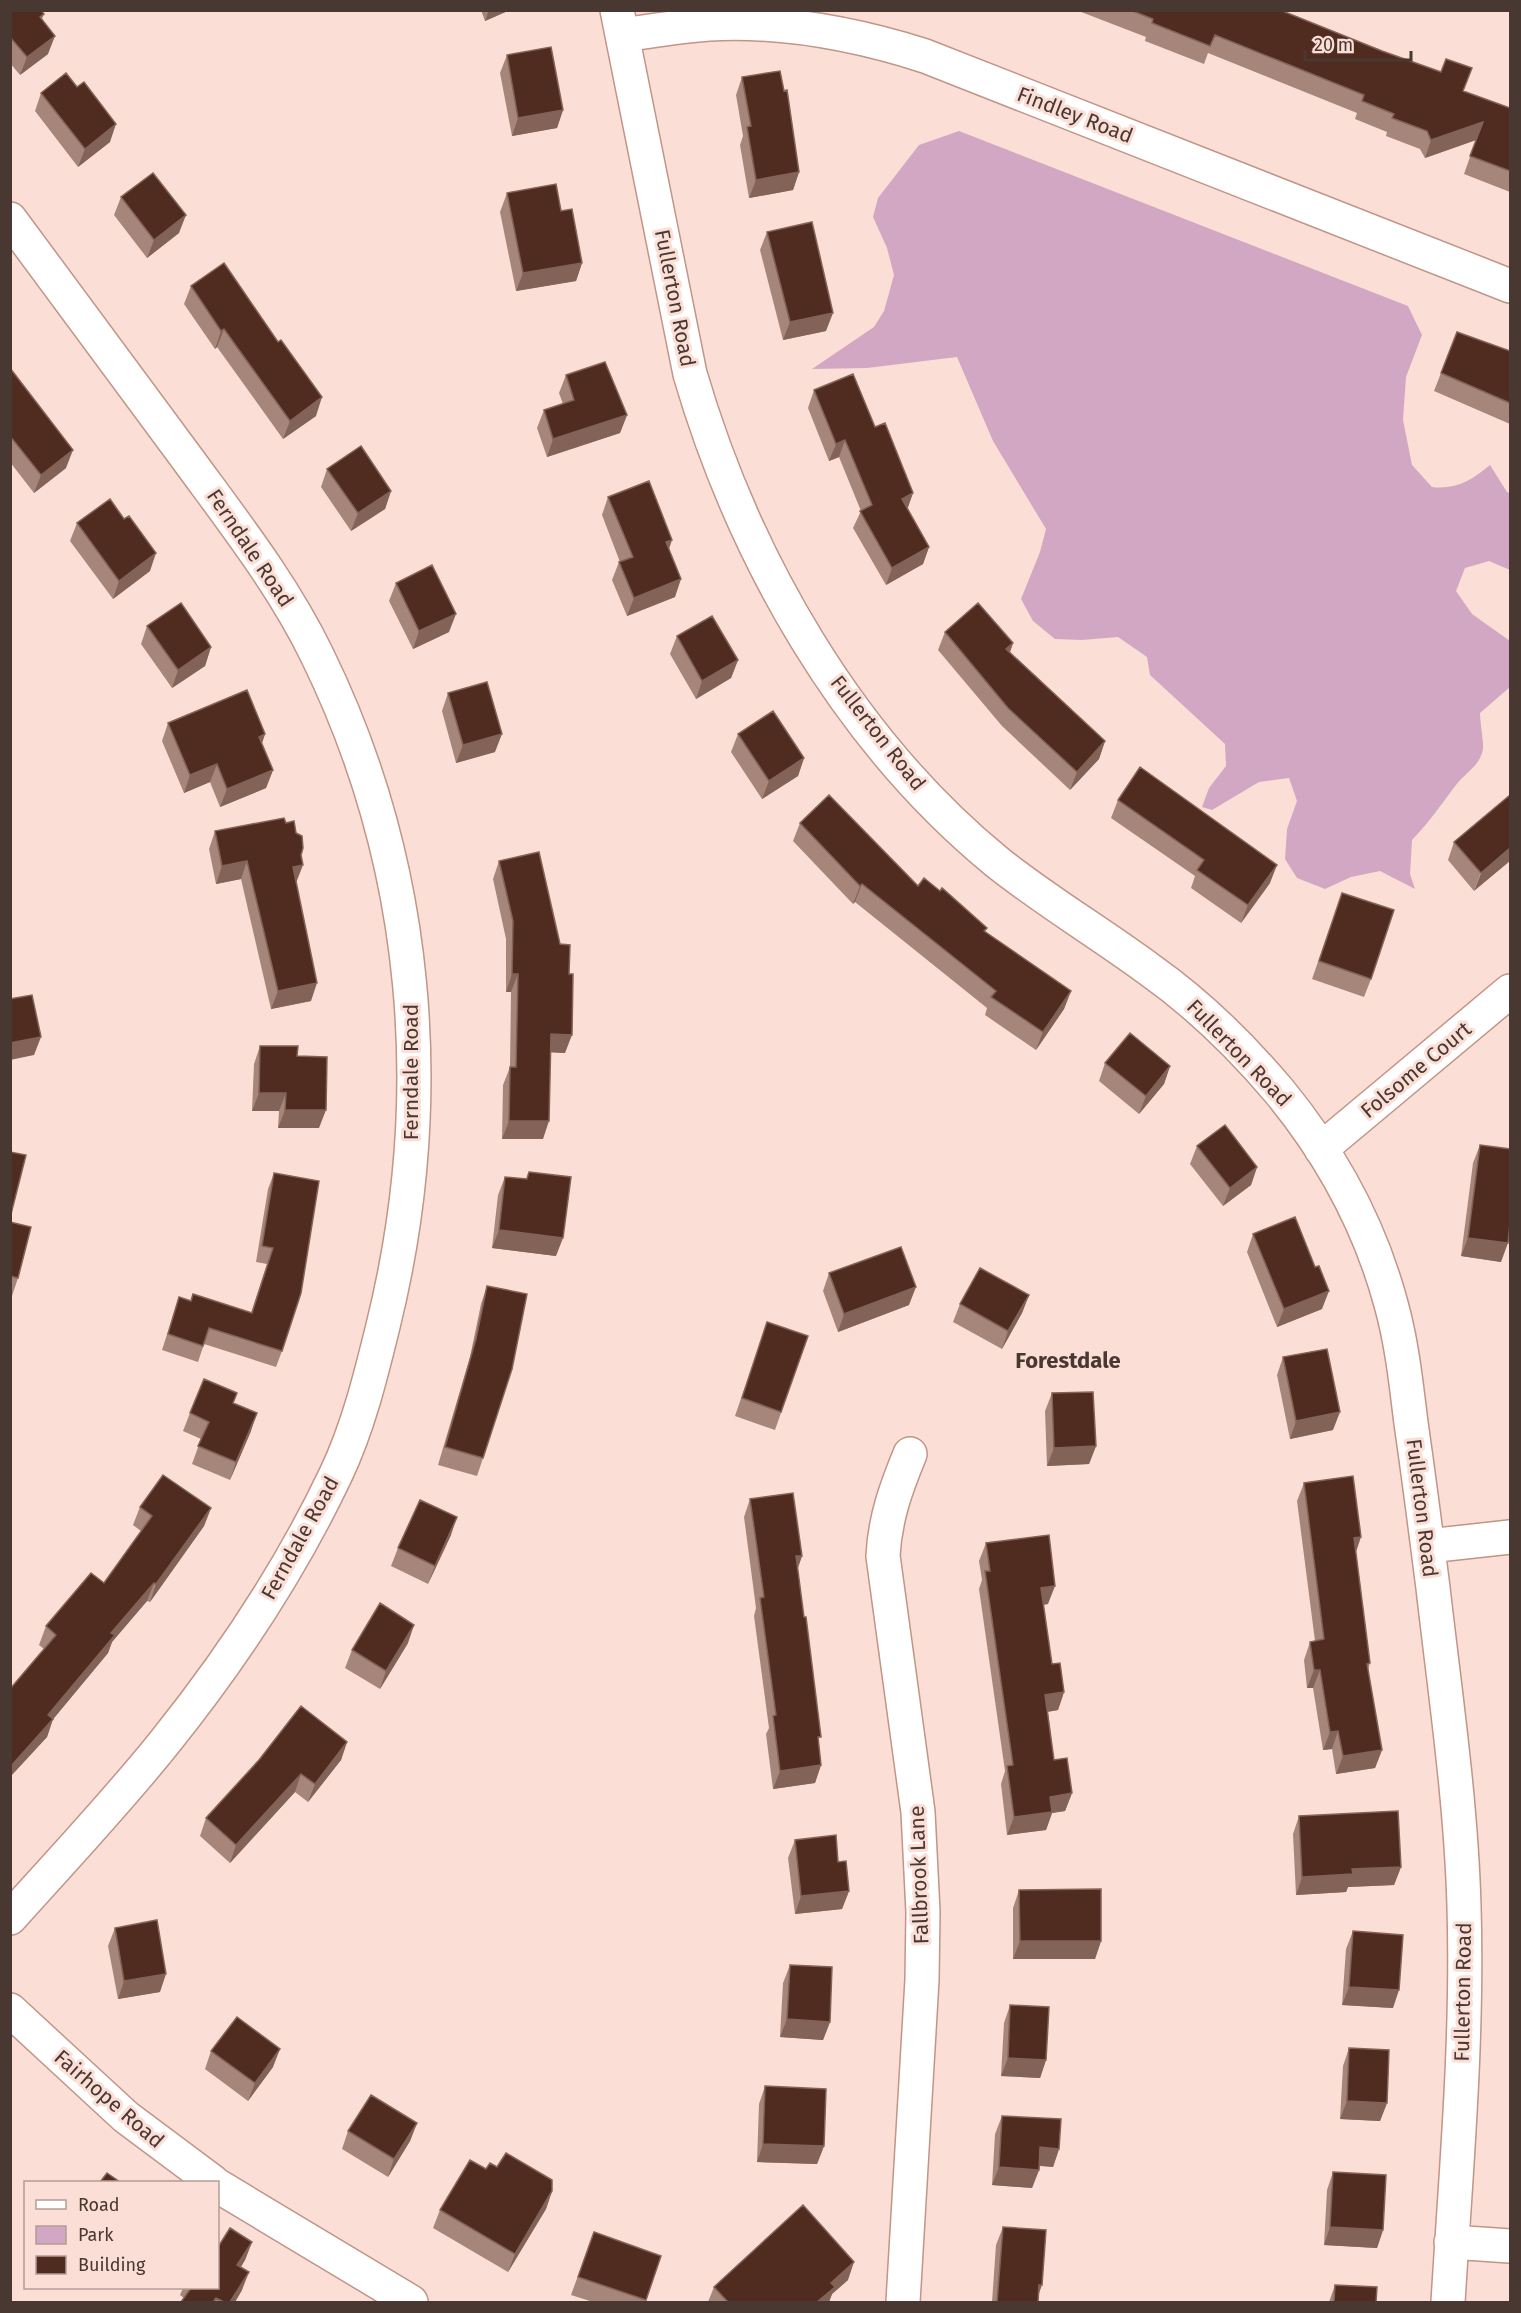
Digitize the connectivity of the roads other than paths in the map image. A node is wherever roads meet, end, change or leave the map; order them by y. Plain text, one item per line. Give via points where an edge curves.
1 (620, 23) edge
2 (10, 219) edge
3 (1510, 286) edge
4 (1510, 991) edge
5 (1321, 1149) junction
6 (910, 1454) dead end
7 (1510, 1537) edge
8 (1428, 1546) junction
9 (10, 1918) edge
10 (10, 2010) edge
11 (212, 2181) edge
12 (219, 2187) edge
13 (1451, 2242) junction
14 (1510, 2246) edge
15 (411, 2302) edge
16 (903, 2302) edge
17 (1448, 2302) edge

1 - 3 street, Findley Road via 746,24 816,30 893,46
1 - 5 street, Fullerton Road via 690,374 704,422 760,553 806,637 878,740 933,803 998,862 1184,996 1260,1070
2 - 9 street, Ferndale Road via 274,577 317,655 359,754 386,840 404,927 414,1018 415,1095 408,1191 393,1286 369,1380 338,1471 283,1573 233,1651 164,1743
4 - 5 street, Folsome Court
5 - 8 street, Fullerton Road via 1357,1212 1391,1303 1403,1361
6 - 16 street, Fallbrook Lane via 891,1500 883,1556 918,1812 924,1912
7 - 8 street
8 - 13 street, Fullerton Road via 1461,1838 1466,1958
10 - 11 street, Fairhope Road via 126,2117
12 - 15 street
13 - 14 street
13 - 17 street, Fullerton Road

